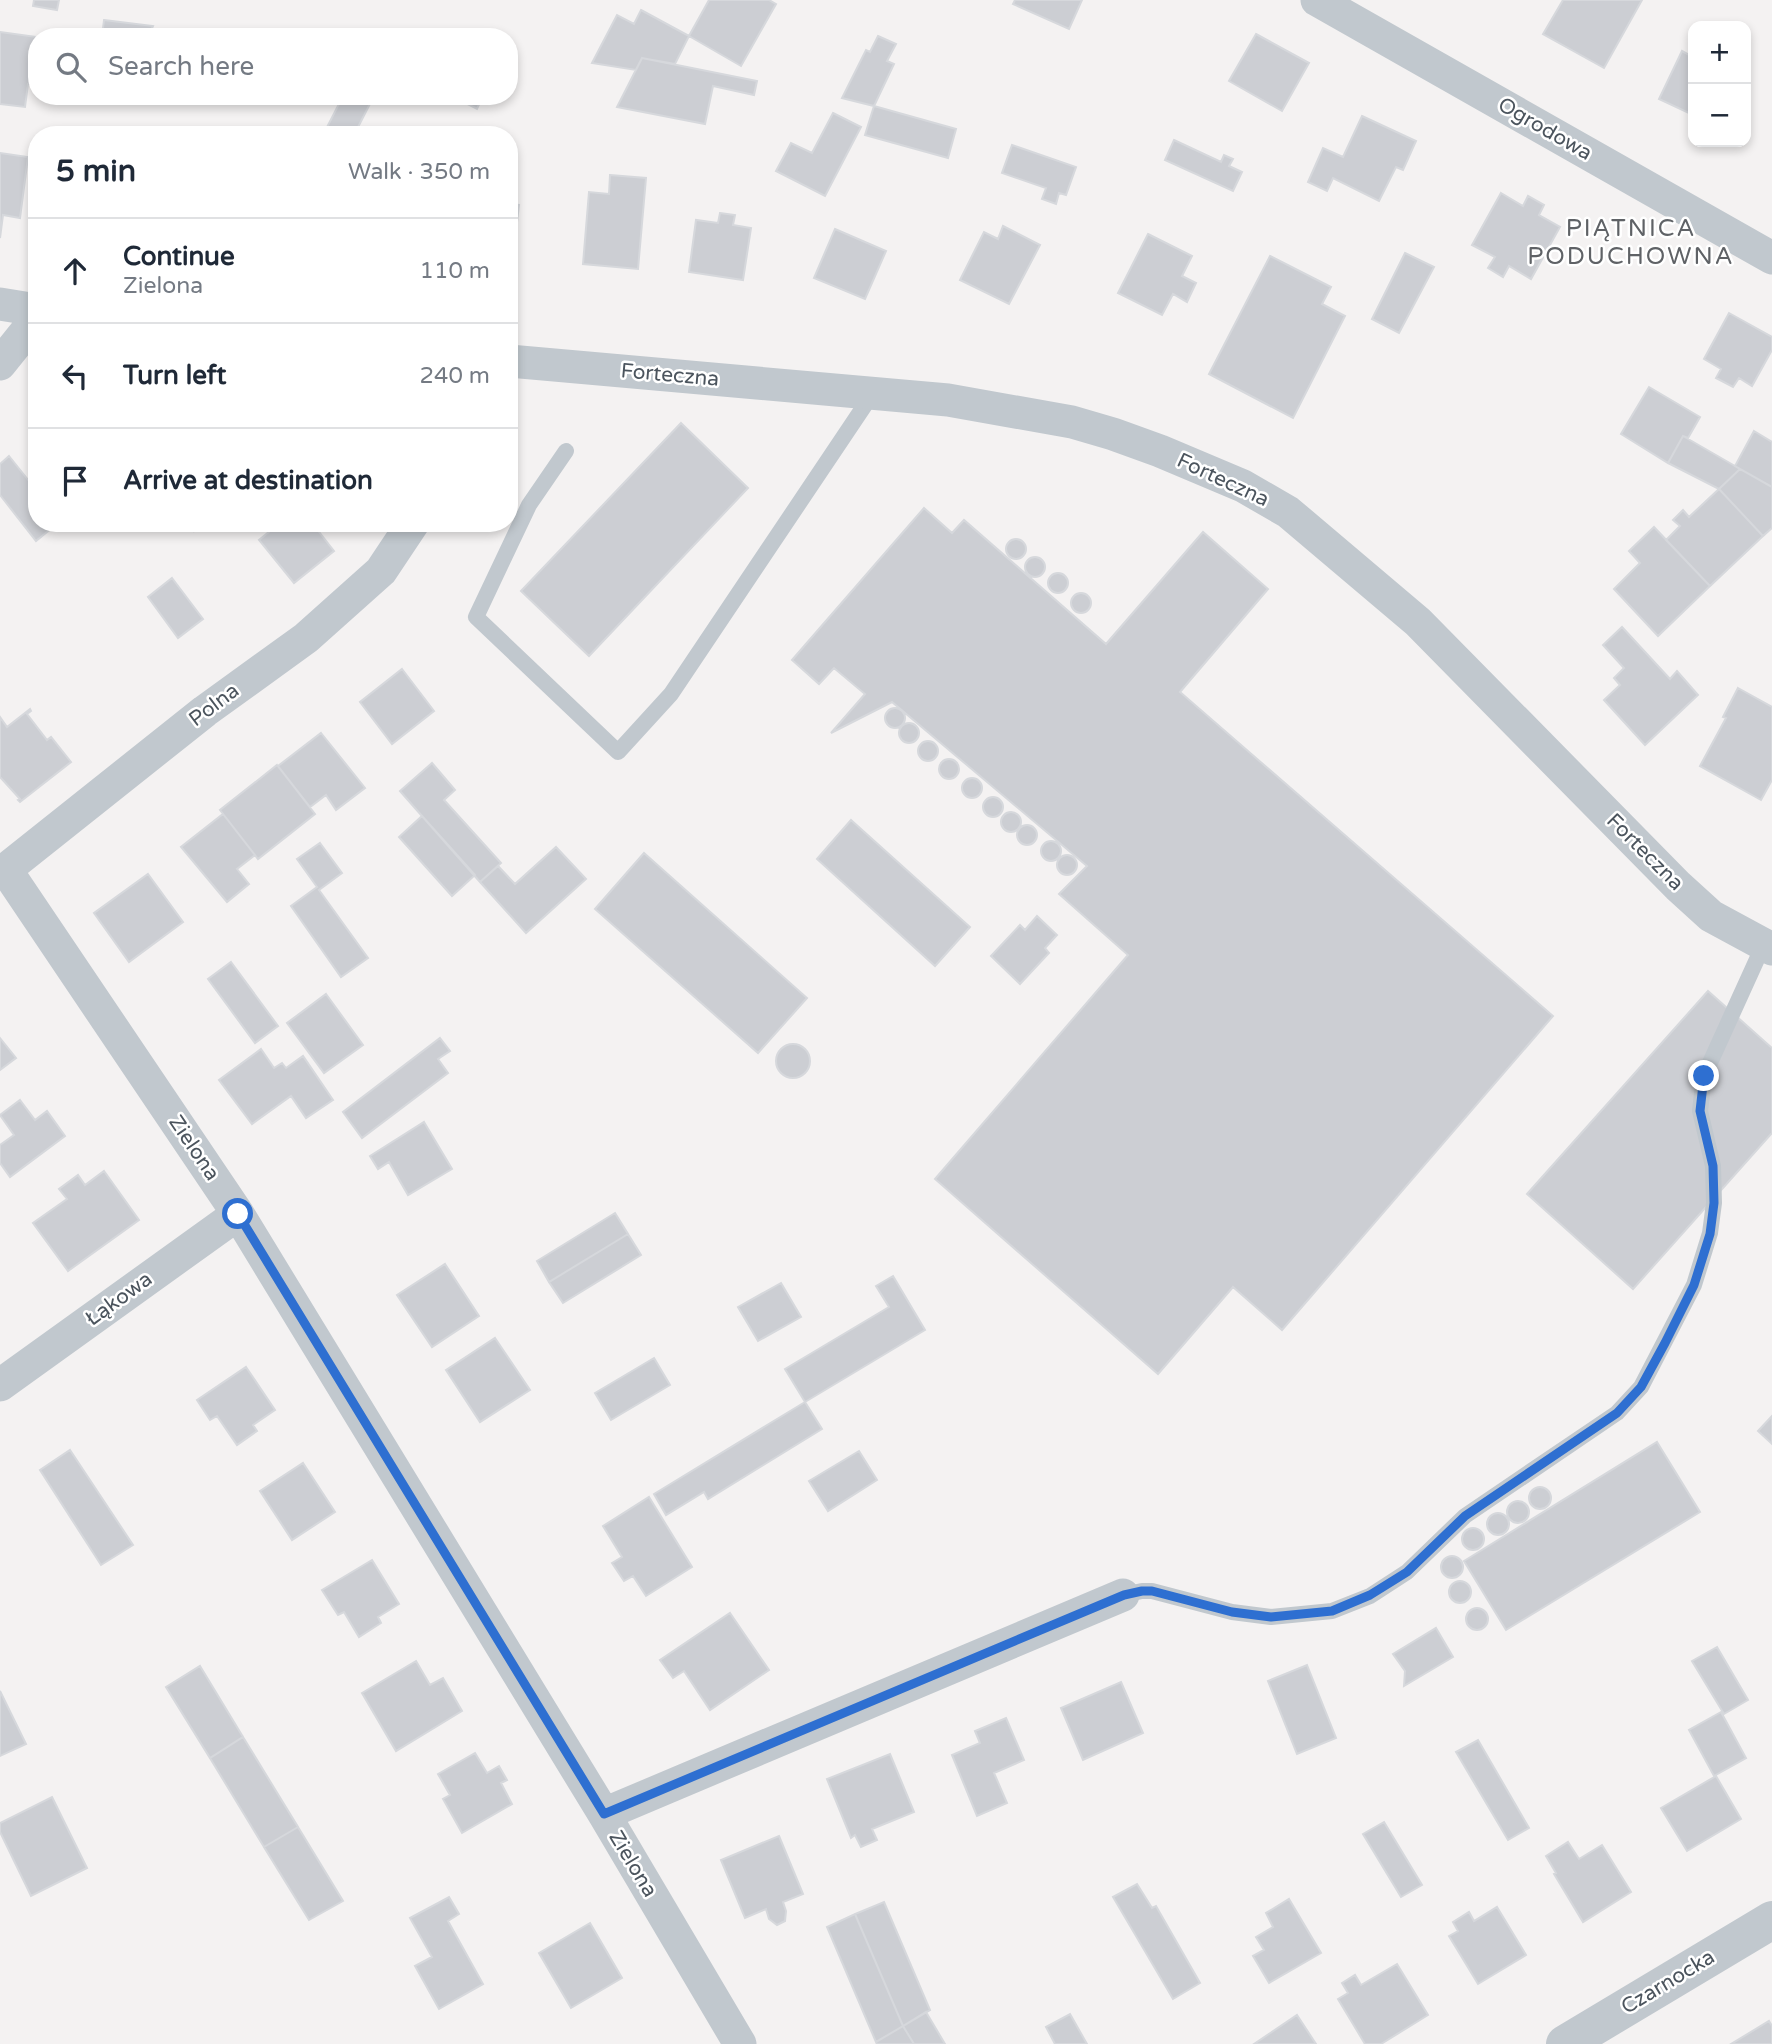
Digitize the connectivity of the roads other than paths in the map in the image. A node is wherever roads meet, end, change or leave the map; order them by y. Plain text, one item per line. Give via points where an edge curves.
1 (1317, 0) edge
2 (1772, 258) edge
3 (0, 304) edge
4 (28, 309) edge
5 (28, 329) edge
6 (518, 361) edge
7 (0, 363) edge
8 (873, 393) junction
9 (566, 451) dead end
10 (518, 529) edge
11 (407, 532) edge
12 (516, 532) edge
13 (3, 872) edge
14 (1769, 942) edge
15 (238, 1214) junction
16 (0, 1385) edge
17 (1124, 1595) joint
18 (604, 1814) junction
19 (1772, 1920) edge
20 (740, 2044) edge
21 (1565, 2044) edge

1 - 2 street, Ogrodowa
3 - 4 street
5 - 7 street
6 - 8 street, Forteczna
8 - 12 lane via 671,694 618,752 477,617
8 - 14 street, Forteczna via 948,400 1072,422 1193,464 1288,512 1418,622 1678,887 1711,916
9 - 10 lane
11 - 13 street, Polna via 381,571 306,638 205,711
13 - 15 street, Zielona
14 - 17 lane via 1704,1076 1700,1111 1713,1166 1714,1203 1694,1285 1641,1387 1617,1413 1465,1516 1407,1572 1332,1611 1271,1617 1152,1591
15 - 16 street, Łąkowa
15 - 18 street, Zielona
17 - 18 street
18 - 20 street, Zielona
19 - 21 street, Czarnocka

